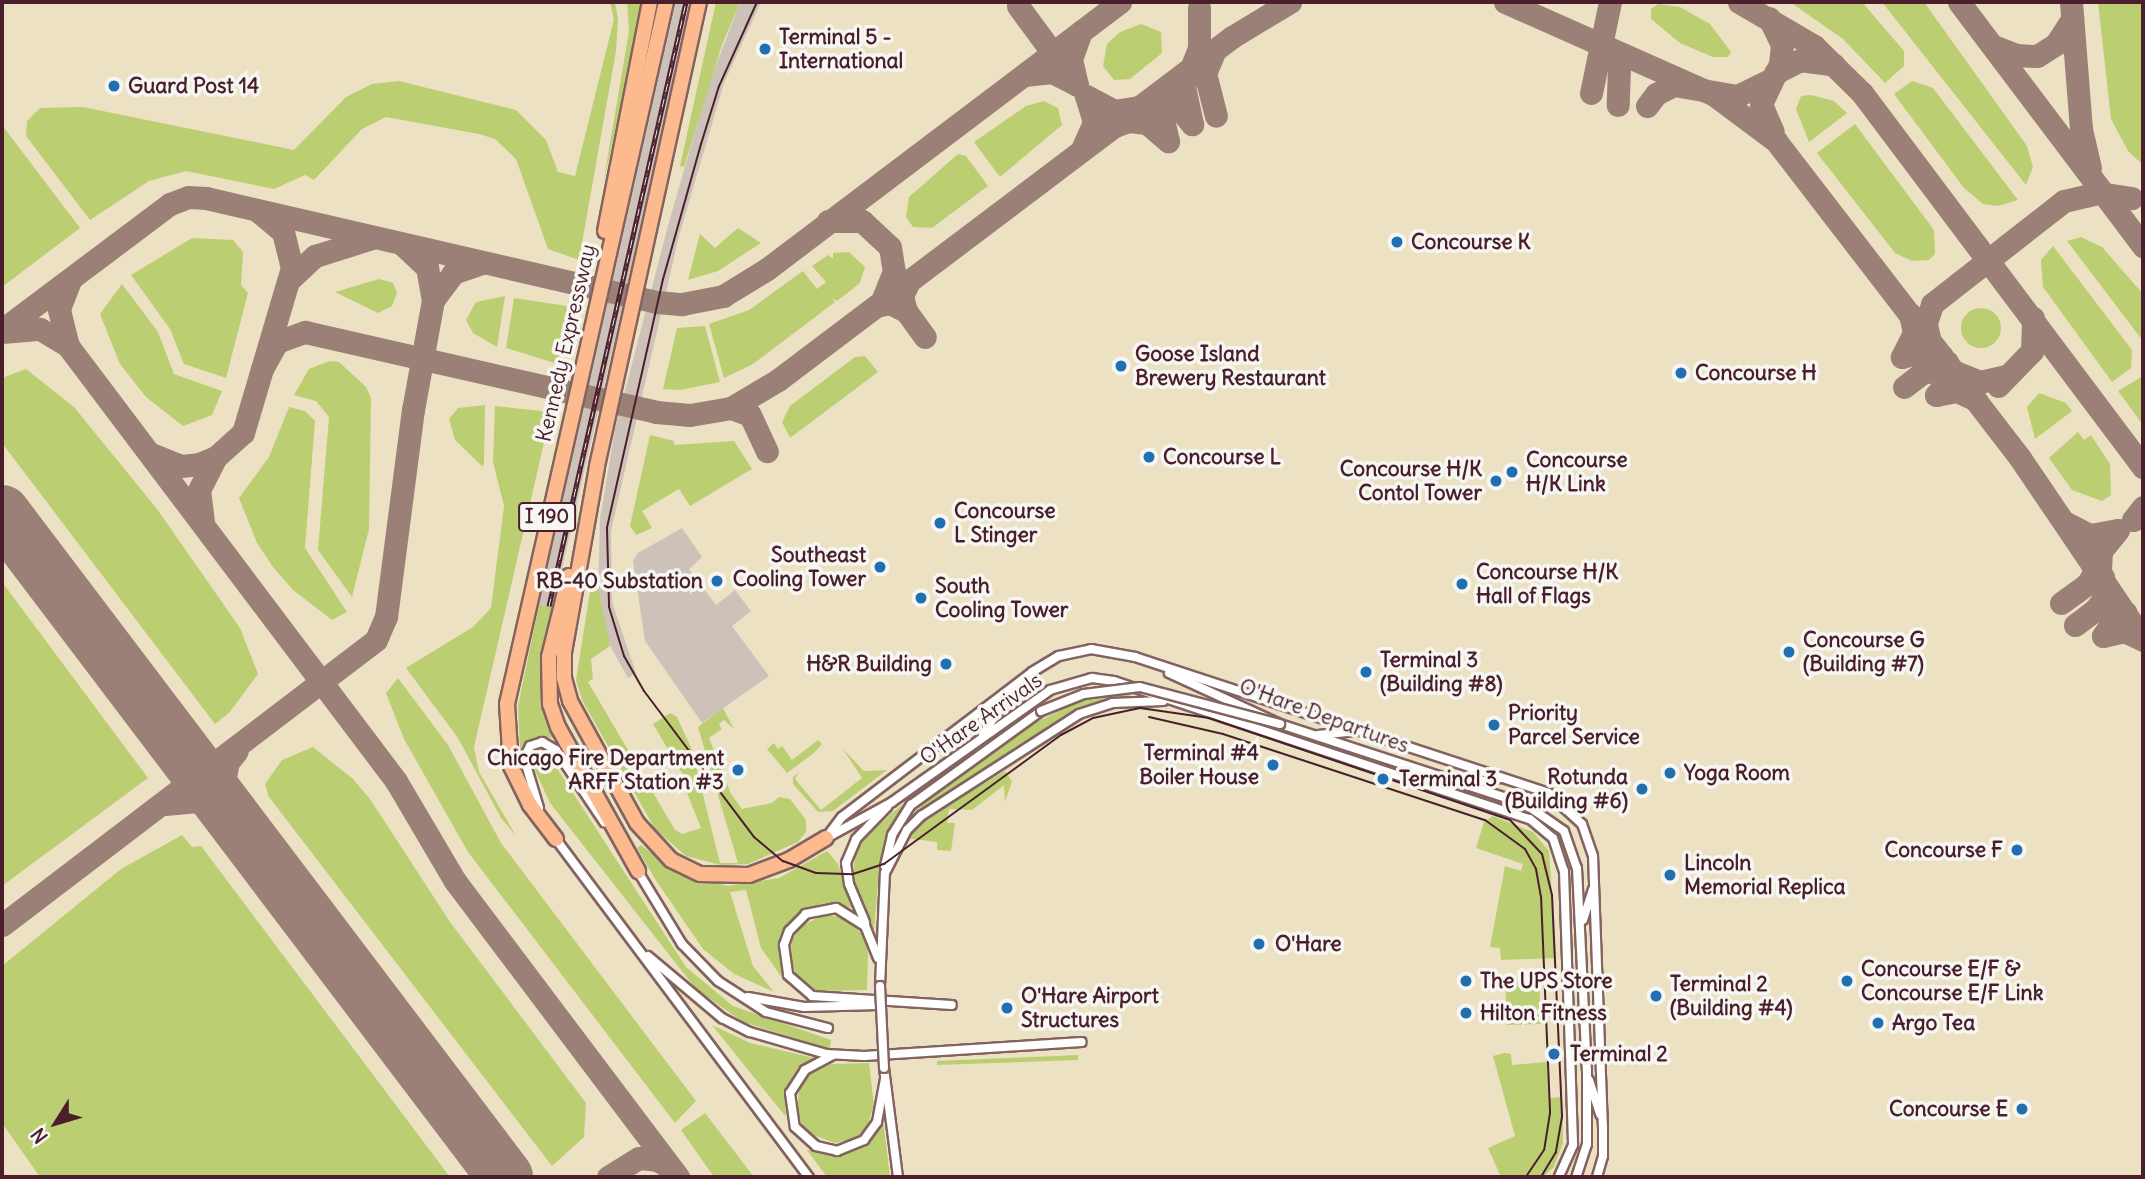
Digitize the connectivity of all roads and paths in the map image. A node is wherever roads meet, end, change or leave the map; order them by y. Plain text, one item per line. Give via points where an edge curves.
1 (649, 2) edge
2 (666, 2) edge
3 (699, 2) edge
4 (588, 340) junction
5 (589, 507) junction
6 (1135, 657) junction
7 (1013, 687) junction
8 (1167, 700) junction
9 (1280, 724) junction
10 (1360, 731) junction
11 (1315, 736) junction
12 (979, 741) junction
13 (1504, 778) junction
14 (1464, 784) junction
15 (892, 802) junction
16 (827, 838) junction
17 (556, 839) junction
18 (638, 871) junction
19 (885, 873) junction
20 (1595, 883) junction
21 (1580, 926) junction
22 (871, 935) junction
23 (629, 936) junction
24 (880, 971) junction
25 (718, 981) junction
26 (912, 1004) junction
27 (953, 1004) dead end
28 (828, 1028) dead end
29 (1082, 1042) dead end
30 (832, 1055) junction
31 (1587, 1071) junction
32 (885, 1079) junction
33 (1603, 1127) junction
34 (1562, 1174) edge
35 (809, 1177) edge
36 (898, 1177) edge
37 (1576, 1177) edge
38 (1597, 1177) edge

1 - 4 highway
2 - 4 highway, Kennedy Expressway / I 190
3 - 5 highway, I 190
4 - 17 highway, Kennedy Expressway / I 190 via 505,726 511,766 530,805
5 - 16 highway via 564,678 570,701 643,833 671,860 700,874 723,876 776,866
5 - 18 highway via 549,657 548,691 558,727
6 - 7 street via 1100,649 1072,651 1047,662
6 - 9 street, O'Hare Departures, bridge
6 - 10 street
7 - 12 street
7 - 16 street via 842,817
8 - 12 street, O'Hare Arrivals via 1114,681 1077,680 1050,690
8 - 19 street via 1112,703 1079,714 921,817 907,830
8 - 34 street, O'Hare Arrivals via 1530,819 1553,838 1561,853 1565,898 1573,1146
9 - 11 street, O'Hare Departures
9 - 19 street, bridge via 1140,687 1084,694 1041,711 911,805 892,835
10 - 11 street
10 - 13 street
11 - 14 street, O'Hare Departures
12 - 15 street, O'Hare Arrivals
13 - 14 street
13 - 20 street via 1548,793 1578,819 1590,841
14 - 21 street, O'Hare Departures via 1525,804 1564,831 1577,868
15 - 16 street, O'Hare Arrivals
15 - 22 street via 856,839 846,865 849,884
17 - 18 street via 526,771 525,753 537,742 556,750
17 - 23 street
18 - 25 street via 682,944
19 - 24 street
20 - 21 street
20 - 33 street
21 - 31 street, O'Hare Departures
22 - 24 street
22 - 26 street via 843,910 824,907 809,912 794,923 786,939 788,975 819,998
23 - 30 street via 722,1018 750,1032
23 - 35 street
24 - 32 street, bridge
25 - 26 street via 775,1005
25 - 28 street via 771,1014
26 - 27 street
29 - 30 street
30 - 32 street via 805,1070 790,1093 795,1127 816,1146 837,1151 864,1140 877,1122
31 - 33 street
31 - 37 street, O'Hare Departures via 1587,1144
32 - 36 street
33 - 38 street

